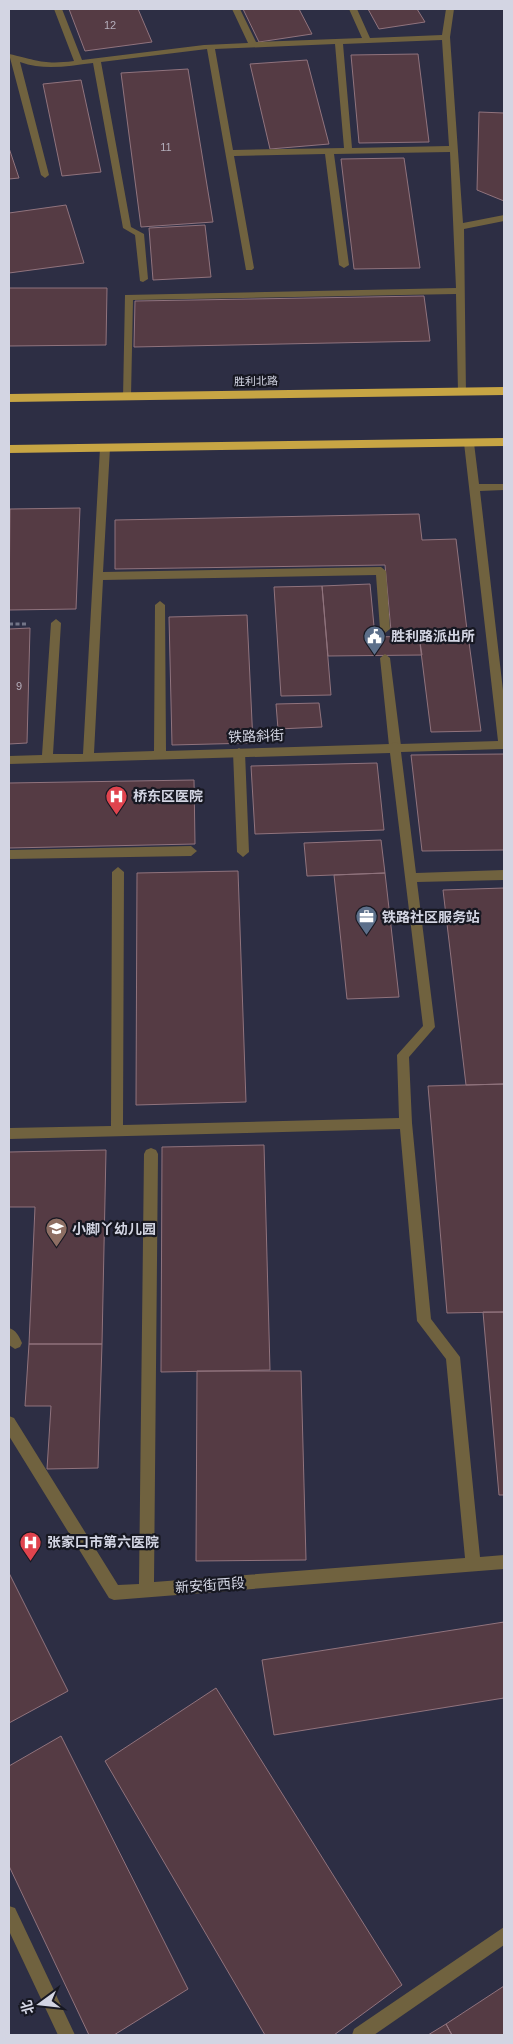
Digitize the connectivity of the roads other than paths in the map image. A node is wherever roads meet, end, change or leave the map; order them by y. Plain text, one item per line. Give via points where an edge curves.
1 (58, 9) edge
2 (236, 9) edge
3 (353, 9) edge
4 (450, 9) edge
5 (446, 37) junction
6 (367, 40) junction
7 (339, 41) junction
8 (254, 45) junction
9 (211, 47) junction
10 (12, 57) edge
11 (97, 61) junction
12 (79, 63) junction
13 (348, 149) junction
14 (454, 149) junction
15 (329, 150) junction
16 (229, 153) junction
17 (45, 175) dead end
18 (504, 218) edge
19 (459, 227) junction
20 (344, 265) dead end
21 (248, 268) dead end
22 (143, 278) dead end
23 (460, 291) junction
24 (504, 391) edge
25 (463, 392) junction
26 (126, 396) junction
27 (9, 398) edge
28 (504, 442) edge
29 (470, 443) junction
30 (9, 448) edge
31 (105, 448) junction
32 (474, 488) junction
33 (504, 488) edge
34 (98, 576) junction
35 (160, 605) dead end
36 (56, 623) dead end
37 (385, 630) dead end
38 (384, 658) dead end
39 (504, 745) edge
40 (395, 746) junction
41 (240, 752) junction
42 (160, 755) junction
43 (88, 757) junction
44 (47, 759) junction
45 (9, 760) edge
46 (191, 851) dead end
47 (243, 852) dead end
48 (9, 854) edge
49 (118, 872) dead end
50 (504, 875) edge
51 (411, 878) junction
52 (406, 1123) junction
53 (117, 1131) junction
54 (9, 1134) edge
55 (151, 1154) dead end
56 (9, 1423) edge
57 (504, 1562) edge
58 (472, 1565) junction
59 (146, 1590) junction
60 (9, 1914) edge
61 (504, 1935) edge
62 (67, 2035) edge
63 (360, 2035) edge

1 - 12 street
2 - 8 street
3 - 6 street
4 - 5 street
5 - 6 street
5 - 14 street
6 - 7 street
7 - 8 street
7 - 13 street
8 - 9 street
9 - 11 street
9 - 16 street
10 - 12 street via 52,66
10 - 17 street
11 - 12 street
11 - 22 street via 126,228 139,234
13 - 14 street
13 - 15 street
14 - 19 street
15 - 16 street
15 - 20 street
16 - 21 street
18 - 19 street
19 - 23 street
23 - 25 street
23 - 26 street via 128,296
24 - 25 highway, 胜利北路
25 - 26 highway, 胜利北路
26 - 27 highway, 胜利北路
28 - 29 highway
29 - 31 highway
29 - 32 street, 铁路斜街
30 - 31 highway
31 - 34 street
32 - 33 street
32 - 39 street, 铁路斜街
34 - 37 street via 381,571
34 - 43 street
35 - 42 street
36 - 44 street
38 - 40 street
39 - 40 street, 铁路斜街
40 - 41 street, 铁路斜街
40 - 51 street
41 - 42 street, 铁路斜街
41 - 47 street
42 - 43 street, 铁路斜街
43 - 44 street, 铁路斜街
44 - 45 street, 铁路斜街
46 - 48 street
49 - 53 street
50 - 51 street
51 - 52 street via 429,1027 403,1055
52 - 53 street
52 - 58 street via 424,1321 453,1357
53 - 54 street
55 - 59 street
56 - 59 street, 新安街西段 via 114,1592
57 - 58 street, 新安街西段
58 - 59 street, 新安街西段
60 - 62 street
61 - 63 street

